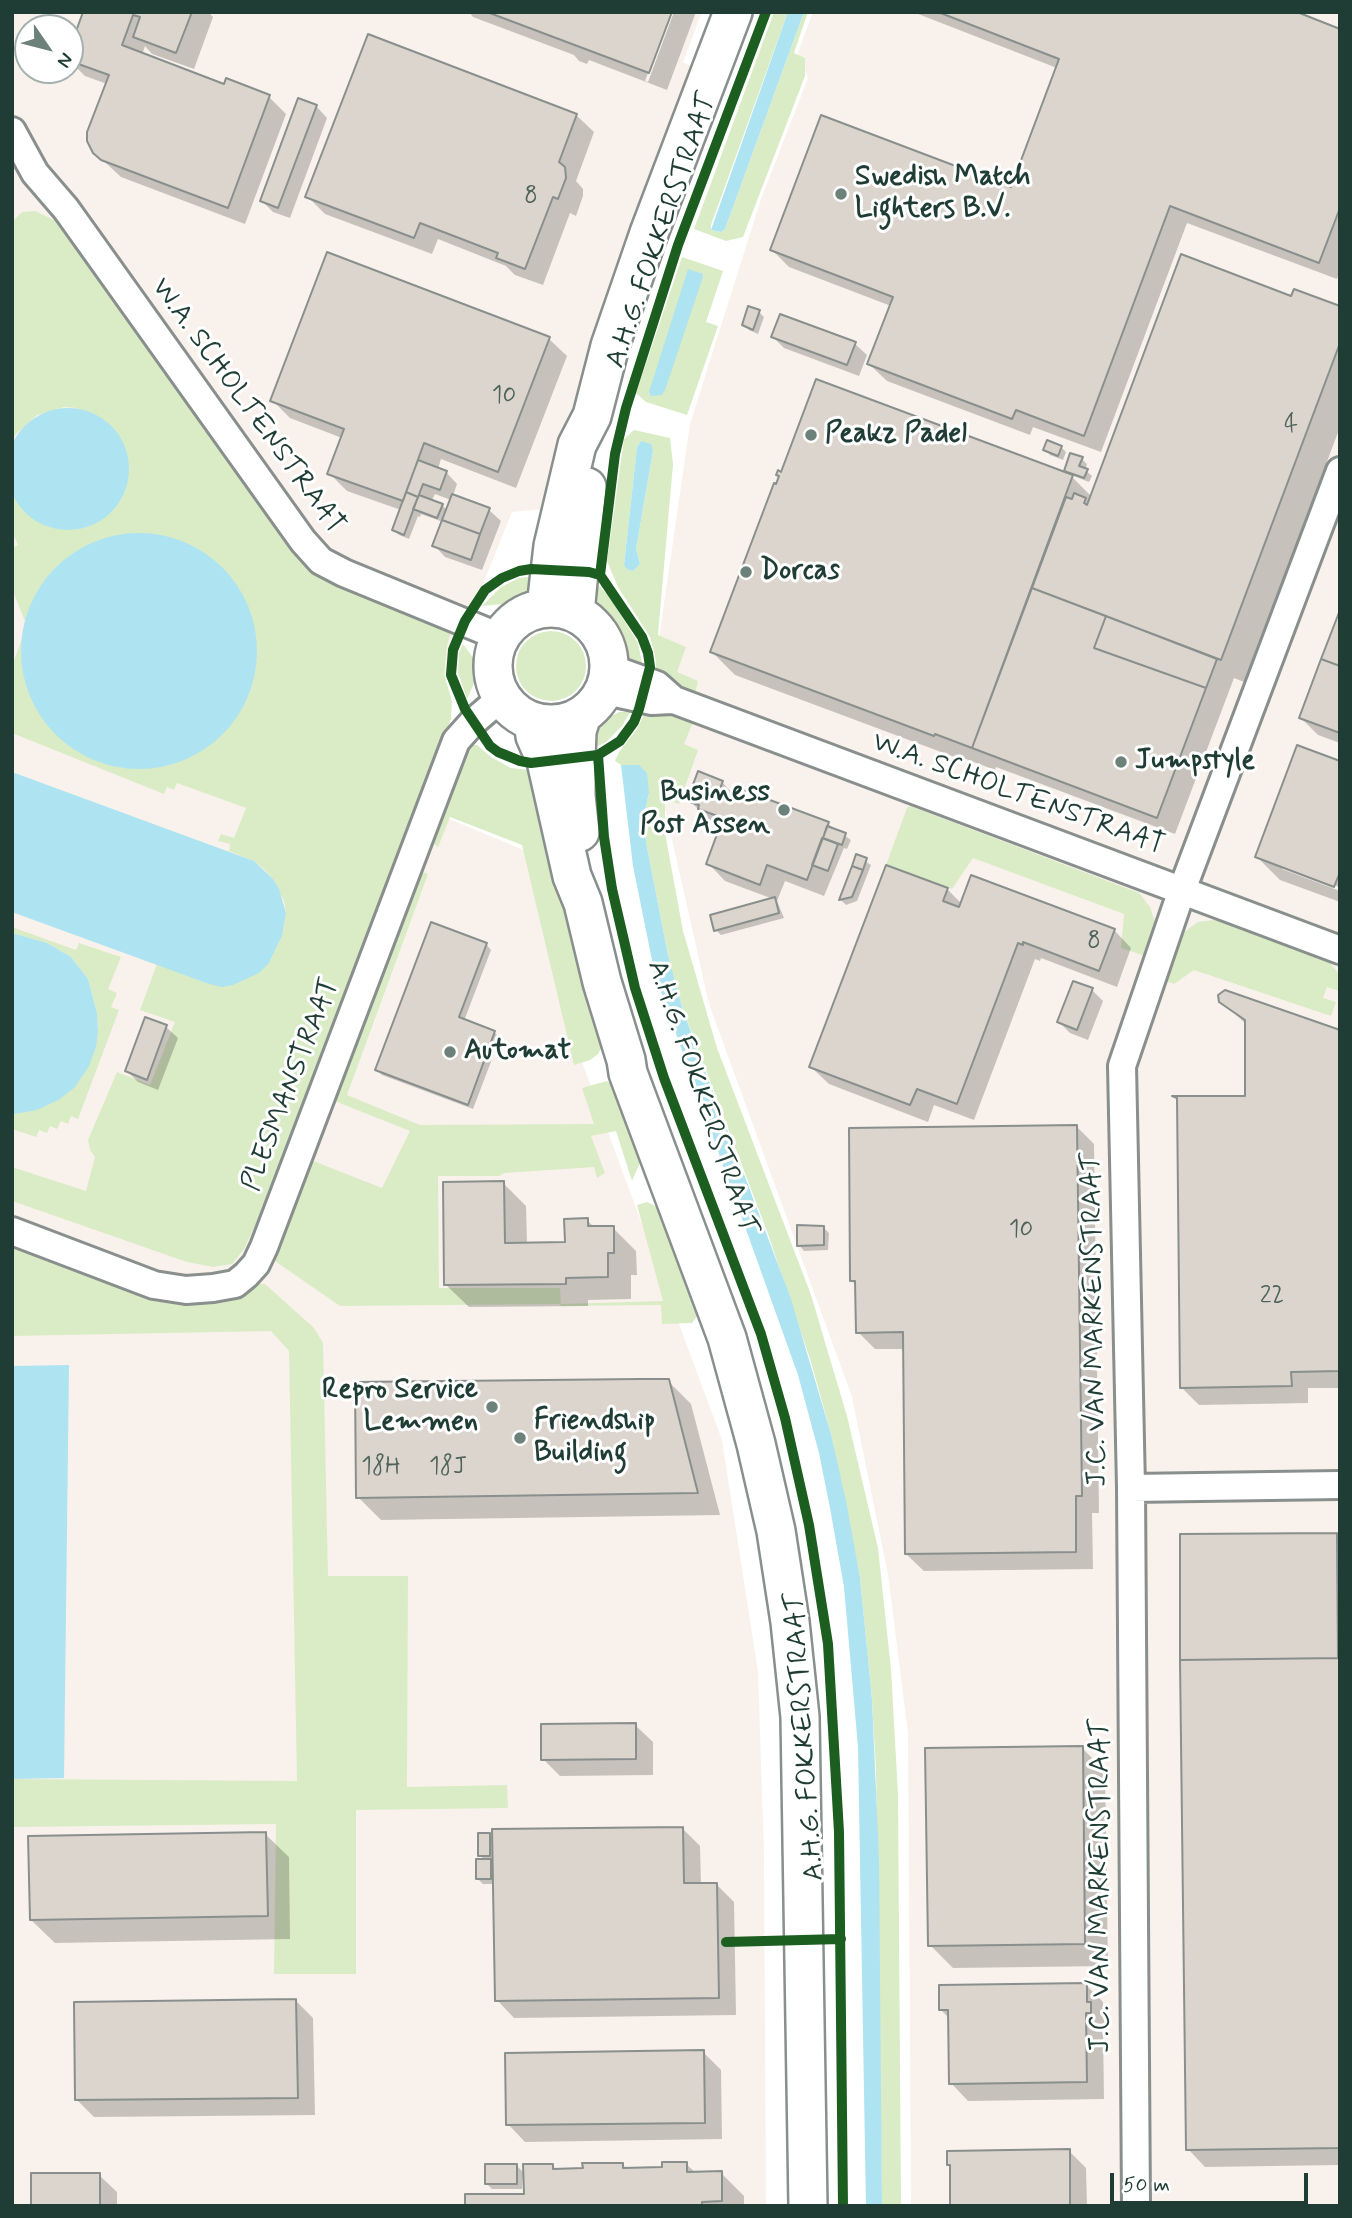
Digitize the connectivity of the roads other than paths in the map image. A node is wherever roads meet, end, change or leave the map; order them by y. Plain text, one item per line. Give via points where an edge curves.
1 (733, 12) edge
2 (12, 131) edge
3 (1340, 471) edge
4 (561, 610) junction
5 (500, 637) junction
6 (598, 690) junction
7 (501, 698) junction
8 (533, 722) junction
9 (1182, 890) junction
10 (583, 903) junction
11 (1340, 950) edge
12 (12, 1231) edge
13 (1340, 1485) edge
14 (1131, 1488) junction
15 (808, 2206) edge
16 (1136, 2206) edge

1 - 4 street, A.H.G. FOKKERSTRAAT via 649,233 610,346 592,416 576,445 553,546
2 - 5 street, W.A. SCHOLTENSTRAAT via 35,173 321,561
3 - 9 street, J.C. VAN MARKENSTRAAT
4 - 5 street via 532,610
4 - 6 street via 589,621 607,647
5 - 7 street via 492,668
6 - 8 street via 557,724
6 - 9 street, W.A. SCHOLTENSTRAAT via 652,701 674,700
6 - 10 street, A.H.G. FOKKERSTRAAT via 577,731
7 - 8 street
7 - 12 street, PLESMANSTRAAT via 456,741 264,1247 246,1275 235,1284 214,1288 154,1285
8 - 10 street, A.H.G. FOKKERSTRAAT
9 - 11 street, W.A. SCHOLTENSTRAAT
9 - 14 street, J.C. VAN MARKENSTRAAT via 1122,1066
10 - 15 street, A.H.G. FOKKERSTRAAT via 628,1073 727,1338 776,1531 800,1717
13 - 14 street
14 - 16 street, J.C. VAN MARKENSTRAAT

